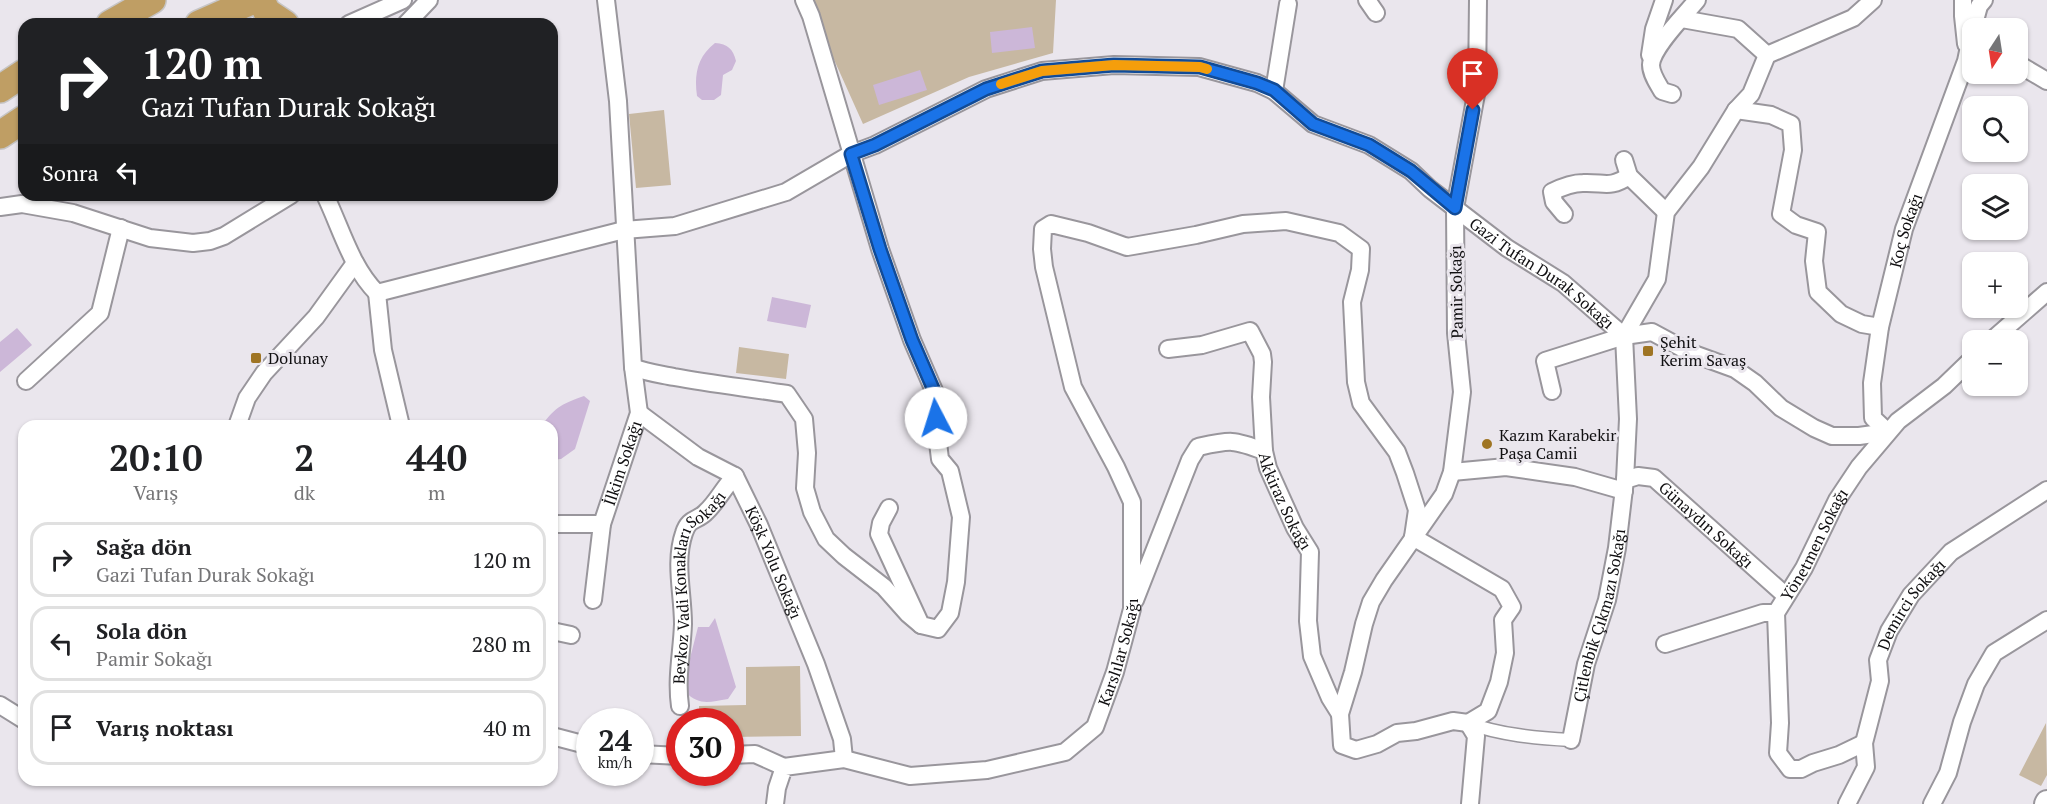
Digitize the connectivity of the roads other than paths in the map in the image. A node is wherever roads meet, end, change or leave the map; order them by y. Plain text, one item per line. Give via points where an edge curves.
1 (152, 0) edge
2 (254, 0) edge
3 (261, 0) edge
4 (404, 0) edge
5 (429, 0) edge
6 (606, 0) edge
7 (804, 0) edge
8 (1478, 0) edge
9 (1664, 0) edge
10 (1697, 0) edge
11 (1873, 0) edge
12 (1964, 0) edge
13 (1984, 0) edge
14 (1288, 4) dead end
15 (120, 18) edge
16 (213, 18) edge
17 (274, 18) edge
18 (363, 18) edge
19 (412, 18) edge
20 (1963, 18) edge
21 (1976, 18) edge
22 (1682, 19) junction
23 (1767, 55) junction
24 (1651, 65) junction
25 (2028, 70) edge
26 (1962, 76) edge
27 (18, 77) edge
28 (2047, 81) edge
29 (0, 89) edge
30 (1274, 90) junction
31 (1672, 94) dead end
32 (1736, 110) junction
33 (18, 123) edge
34 (0, 135) edge
35 (851, 154) junction
36 (281, 201) edge
37 (328, 201) edge
38 (0, 207) edge
39 (1455, 208) junction
40 (1666, 213) junction
41 (1564, 214) dead end
42 (121, 228) junction
43 (624, 230) junction
44 (355, 263) junction
45 (2047, 292) edge
46 (377, 293) junction
47 (1880, 327) junction
48 (2003, 330) edge
49 (1624, 336) junction
50 (1168, 349) dead end
51 (633, 367) junction
52 (1962, 367) edge
53 (26, 381) dead end
54 (1552, 391) dead end
55 (639, 413) junction
56 (239, 420) edge
57 (399, 420) edge
58 (1888, 432) junction
59 (1264, 451) junction
60 (1452, 472) junction
61 (735, 476) junction
62 (1625, 486) junction
63 (2047, 490) edge
64 (888, 508) dead end
65 (558, 524) edge
66 (602, 524) junction
67 (1413, 537) junction
68 (1785, 595) junction
69 (593, 600) dead end
70 (1132, 609) junction
71 (1776, 613) junction
72 (2047, 620) edge
73 (921, 625) junction
74 (558, 632) edge
75 (571, 635) dead end
76 (1665, 644) dead end
77 (0, 705) edge
78 (680, 706) dead end
79 (1340, 714) junction
80 (18, 716) edge
81 (1468, 723) junction
82 (558, 738) edge
83 (1570, 740) joint
84 (576, 742) edge
85 (1863, 743) junction
86 (744, 754) edge
87 (844, 759) junction
88 (784, 767) junction
89 (2047, 794) edge
90 (775, 804) edge
91 (1470, 804) edge
92 (1847, 804) edge
93 (1932, 804) edge
94 (2037, 804) edge

1 - 15 highway
2 - 16 highway
3 - 17 highway
4 - 18 street
5 - 19 street
6 - 43 street, İlkim Sokağı via 618,100
7 - 35 street
8 - 39 street, Pamir Sokağı via 1477,89
9 - 24 street via 1654,29
10 - 22 street
11 - 23 street via 1853,18
12 - 20 street
13 - 21 street, Koç Sokağı
14 - 30 street
22 - 23 street via 1738,29
22 - 24 street via 1658,47
23 - 32 street via 1751,94
24 - 31 street via 1662,91
25 - 28 street
26 - 47 street, Koç Sokağı via 1904,229
27 - 29 highway
30 - 35 street, Gazi Tufan Durak Sokağı via 1200,67 1114,65 1042,71 986,89
30 - 39 street, Gazi Tufan Durak Sokağı via 1313,124 1369,145 1411,171
32 - 40 street via 1701,167
32 - 47 street via 1771,115 1791,124 1793,150 1781,214 1796,225 1817,232 1814,261 1818,292 1841,314
33 - 34 highway
35 - 43 street, Gazi Tufan Durak Sokağı via 786,192 675,226
35 - 73 street via 912,340 935,393 940,459 950,471 961,517 950,613 938,629
36 - 42 street via 210,241 150,238
37 - 44 street
38 - 42 street via 22,204 73,213
39 - 49 street, Gazi Tufan Durak Sokağı via 1507,248 1563,283
39 - 60 street, Pamir Sokağı via 1456,333 1462,392
40 - 41 street via 1627,168 1617,183 1583,183 1552,192
40 - 49 street via 1657,279
42 - 53 street via 100,313
43 - 46 street, Gazi Tufan Durak Sokağı
43 - 51 street, İlkim Sokağı
44 - 46 street
44 - 56 street via 316,317 264,373 247,398
45 - 48 street
46 - 57 street
47 - 58 street, Koç Sokağı via 1872,383 1873,418
49 - 54 street via 1545,361
49 - 58 street, Gazi Tufan Durak Sokağı via 1652,332 1691,353 1735,369 1781,408 1832,436
49 - 62 street, Çitlenbik Çıkmazı Sokağı via 1628,419
50 - 59 street via 1202,345 1250,331 1263,362
51 - 55 street, İlkim Sokağı
51 - 73 street via 705,383 787,394 804,418 805,488 826,539 884,587
52 - 58 street, Yönetmen Sokağı
55 - 61 street via 698,457
55 - 66 street, İlkim Sokağı
58 - 68 street, Yönetmen Sokağı via 1837,500 1804,568
59 - 70 street, Akkiraz Sokağı via 1238,441 1198,447
59 - 79 street, Akkiraz Sokağı via 1295,528 1310,552 1308,621 1312,656
60 - 62 street, Günaydın Sokağı via 1506,466
60 - 67 street, Pamir Sokağı via 1444,494
61 - 78 street, Beykoz Vadi Konakları Sokağı via 705,514 692,519 684,531 679,563 683,623
61 - 87 street, Köşk Yolu Sokağı via 816,664 842,739
62 - 68 street, Günaydın Sokağı via 1638,476 1654,478
62 - 83 street, Çitlenbik Çıkmazı Sokağı via 1606,600 1586,664
63 - 85 street, Demirci Sokağı via 1950,552 1911,595 1889,631 1878,660 1880,681
64 - 73 street via 879,534
65 - 66 street, İlkim Sokağı
66 - 69 street, İlkim Sokağı
67 - 70 street, Karslılar Sokağı via 1417,510 1405,473 1397,452 1361,403 1356,382 1352,302 1361,249 1339,233 1286,221 1243,224 1127,248 1052,224 1043,229 1044,267 1072,387 1132,502
67 - 79 street, Pamir Sokağı via 1371,602
67 - 81 street via 1503,589 1512,607 1503,620 1505,653 1488,711
68 - 71 street, Yönetmen Sokağı
70 - 87 street, Karslılar Sokağı via 1095,727 1065,752 987,770 910,776
71 - 76 street via 1763,613
71 - 85 street, Yönetmen Sokağı via 1778,753 1785,764 1790,769 1801,769
72 - 93 street via 1994,653 1976,684 1948,773
74 - 75 street
77 - 80 street
79 - 81 street via 1342,745 1356,750 1397,733 1453,721
81 - 83 street
81 - 91 street via 1476,736
82 - 84 street
85 - 92 street, Demirci Sokağı via 1866,767
86 - 88 street via 754,754
87 - 88 street, Karslılar Sokağı
88 - 90 street
89 - 94 street

